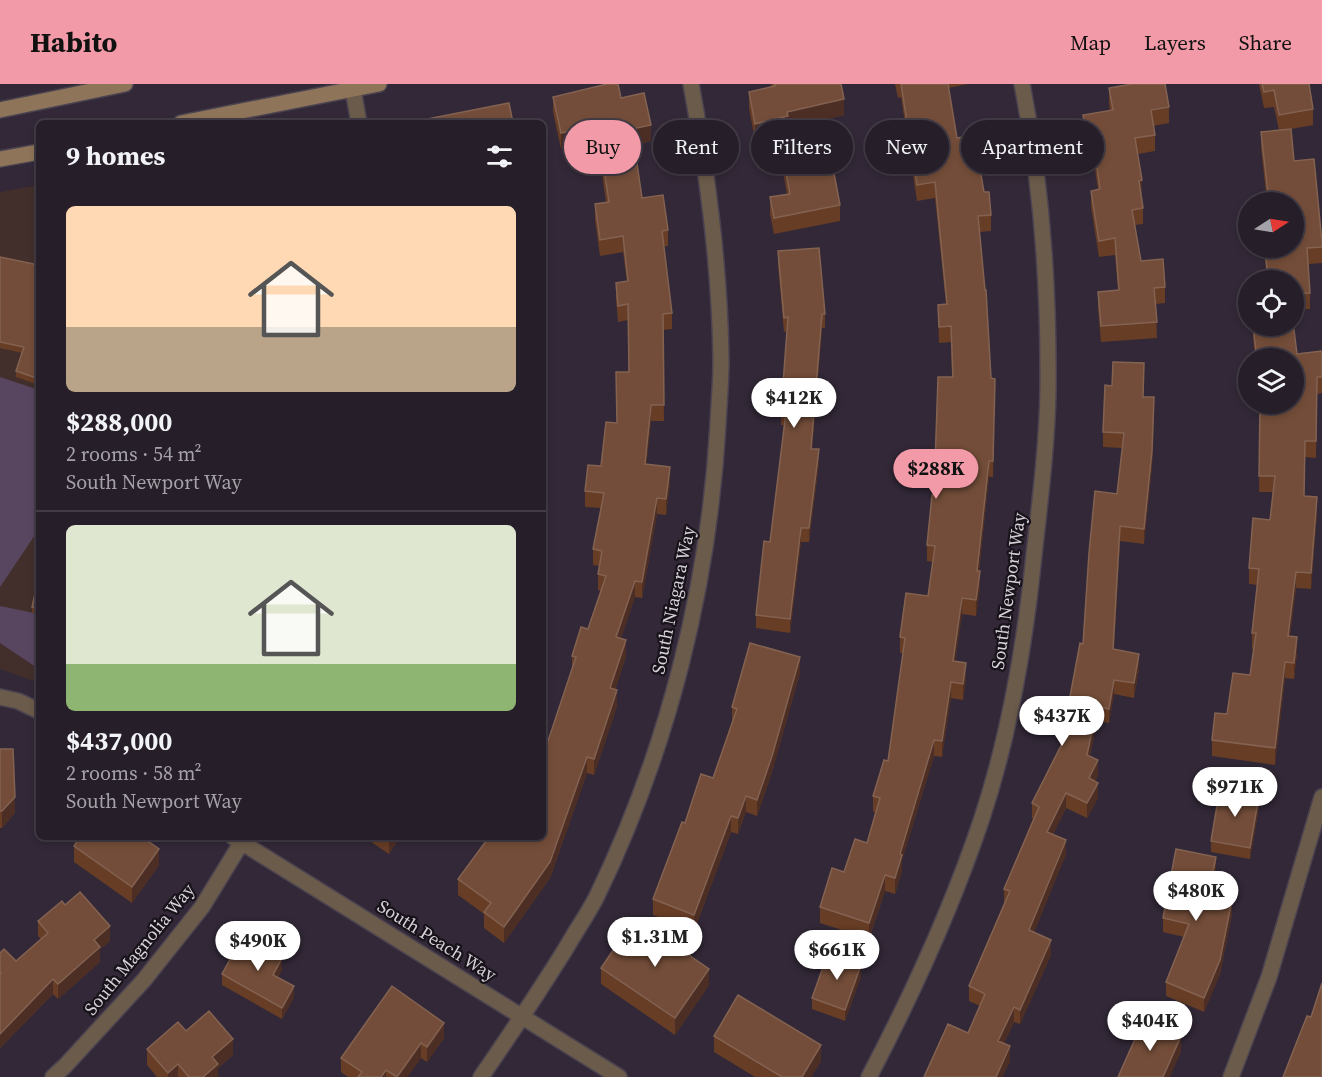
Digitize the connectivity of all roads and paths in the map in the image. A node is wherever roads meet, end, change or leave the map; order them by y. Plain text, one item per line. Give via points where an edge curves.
1 (125, 84) edge
2 (379, 84) edge
3 (691, 84) edge
4 (1022, 84) edge
5 (352, 86) edge
6 (0, 110) edge
7 (195, 120) edge
8 (358, 120) edge
9 (36, 153) edge
10 (0, 159) edge
11 (0, 697) edge
12 (36, 710) edge
13 (1322, 797) edge
14 (239, 840) edge
15 (242, 840) edge
16 (524, 1016) junction
17 (53, 1077) edge
18 (481, 1077) edge
19 (619, 1077) edge
20 (869, 1077) edge
21 (1231, 1077) edge

1 - 6 main road
2 - 5 main road
3 - 16 street, South Niagara Way via 712,210 721,363 715,478 699,587 649,770 621,843 596,898
4 - 20 street, South Newport Way via 1042,220 1048,394 1028,612 1008,724 983,816 944,921 909,1001
5 - 7 main road
5 - 8 street
9 - 10 main road
11 - 12 street
13 - 21 street via 1269,977
14 - 17 street, South Magnolia Way via 202,907 144,980
15 - 16 street, South Peach Way
16 - 18 street, South Niagara Way
16 - 19 street, South Peach Way

